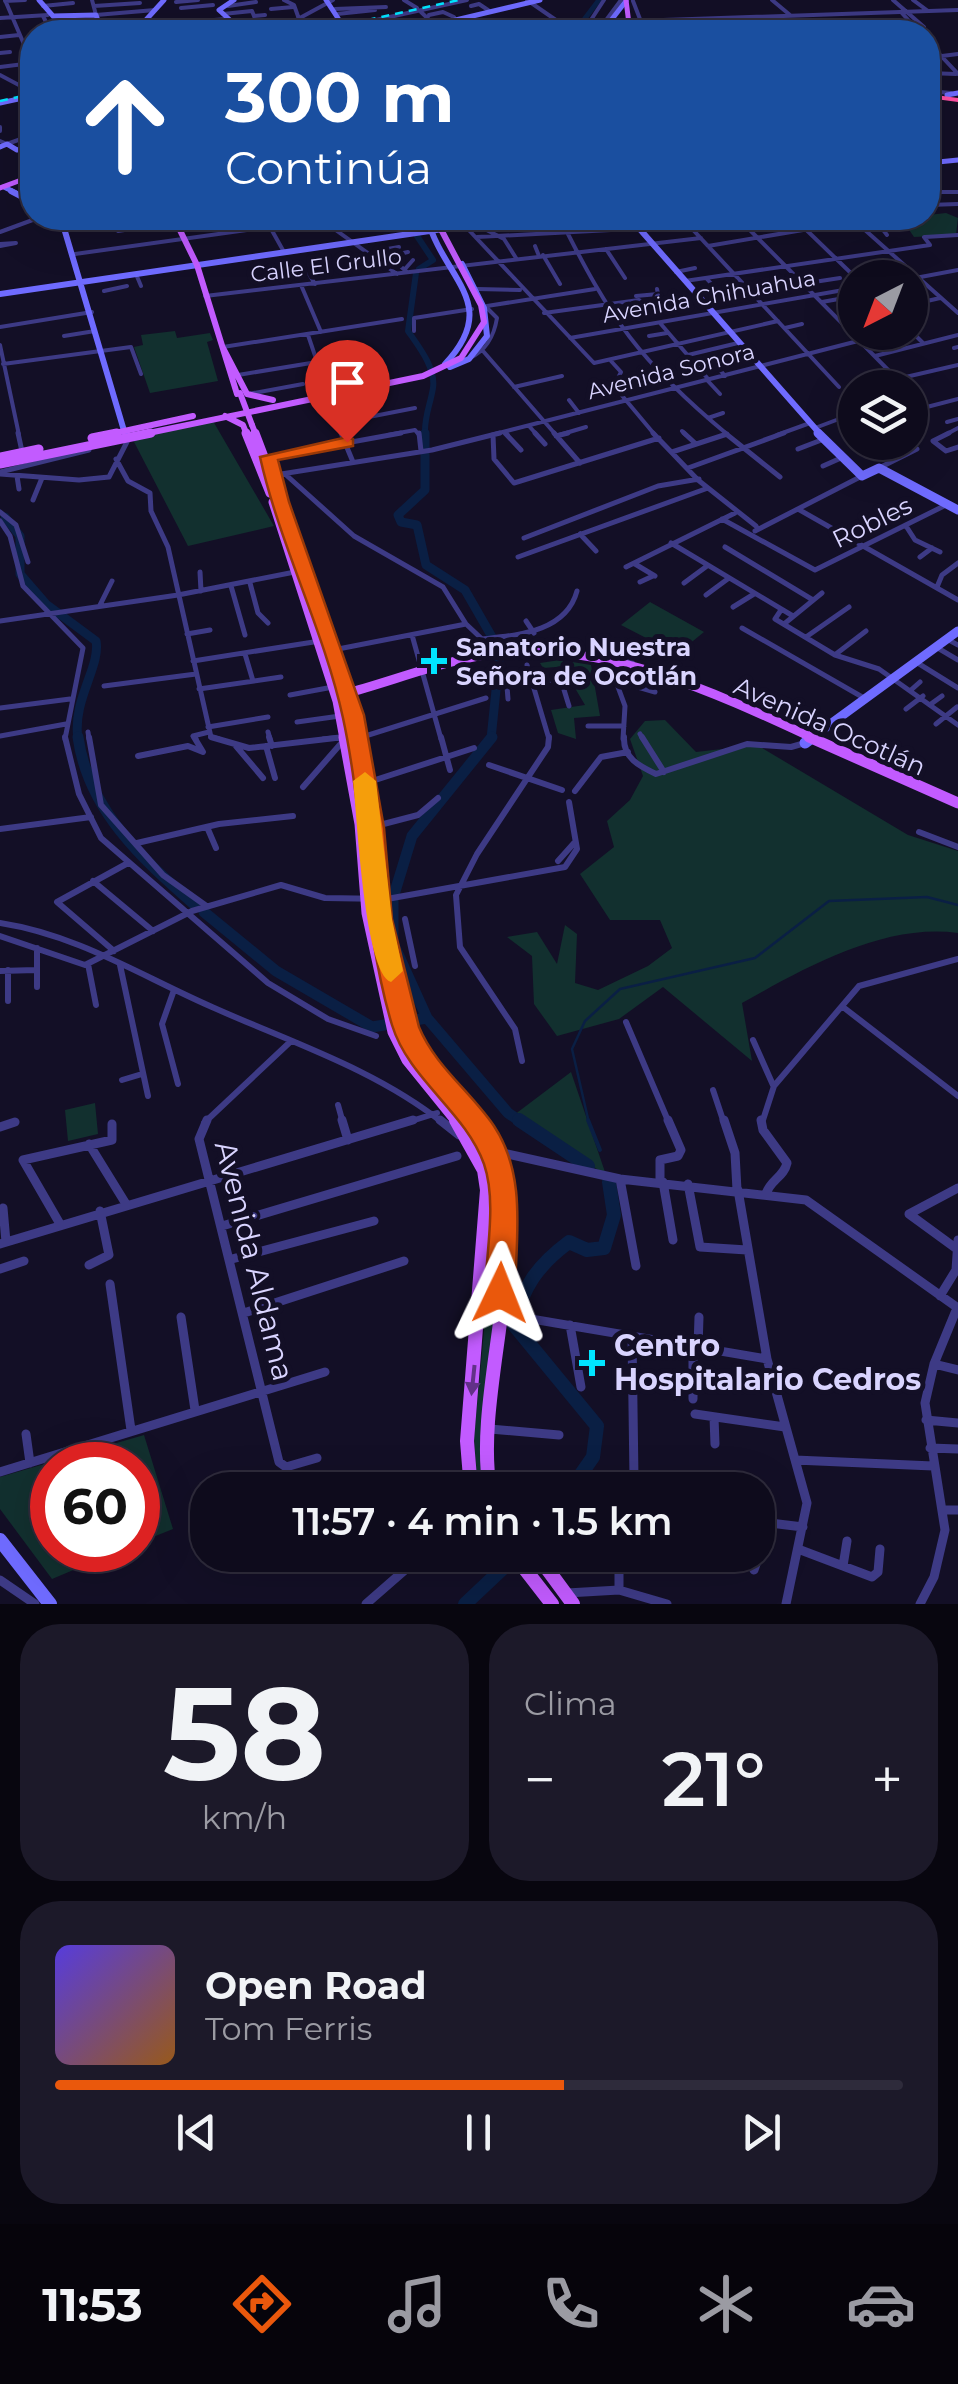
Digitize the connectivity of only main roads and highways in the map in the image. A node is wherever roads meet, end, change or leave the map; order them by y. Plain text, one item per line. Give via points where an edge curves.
1 (181, 230) edge
2 (439, 230) edge
3 (223, 351) junction
4 (387, 382) junction
5 (328, 394) junction
6 (242, 409) junction
7 (126, 433) junction
8 (74, 448) junction
9 (27, 454) junction
10 (1, 464) edge
11 (273, 492) junction
12 (300, 572) junction
13 (320, 611) junction
14 (308, 613) junction
15 (508, 654) junction
16 (343, 679) junction
17 (362, 693) junction
18 (340, 695) junction
19 (353, 715) junction
20 (809, 740) junction
21 (355, 804) junction
22 (958, 806) edge
23 (371, 823) junction
24 (377, 898) junction
25 (402, 1038) junction
26 (482, 1292) junction
27 (500, 1293) junction
28 (470, 1472) edge
29 (489, 1472) edge
30 (528, 1572) edge
31 (551, 1572) edge
32 (570, 1598) edge
33 (552, 1604) edge

1 - 3 main road
2 - 4 main road, bridge via 480,304 475,344 445,367
3 - 6 main road
3 - 6 main road via 238,375
4 - 5 main road
4 - 6 main road
5 - 6 main road
5 - 6 main road via 272,410
6 - 7 main road
6 - 7 main road
6 - 11 main road
6 - 11 main road via 280,474
7 - 8 main road
7 - 8 main road
7 - 9 main road
8 - 9 main road
9 - 10 main road
11 - 12 main road
12 - 13 main road
12 - 14 main road
13 - 14 main road
13 - 16 main road
14 - 18 main road
15 - 17 main road, Avenida Ocotlán
15 - 20 main road, Avenida Ocotlán via 568,656 623,669
15 - 20 main road, Avenida Ocotlán via 593,656 713,696
16 - 17 main road
16 - 18 main road
17 - 18 main road, Avenida Ocotlán
17 - 19 main road
18 - 19 main road
18 - 21 main road
19 - 23 main road
20 - 22 main road, Avenida Ocotlán
21 - 23 main road via 362,803
21 - 24 main road
23 - 24 main road
24 - 25 main road via 382,959
25 - 26 main road via 440,1110 473,1146 487,1190
25 - 27 main road via 494,1151 503,1192
26 - 27 main road
26 -> 28 main road
27 - 29 main road via 504,1315 487,1428
30 - 33 main road
31 - 32 main road

